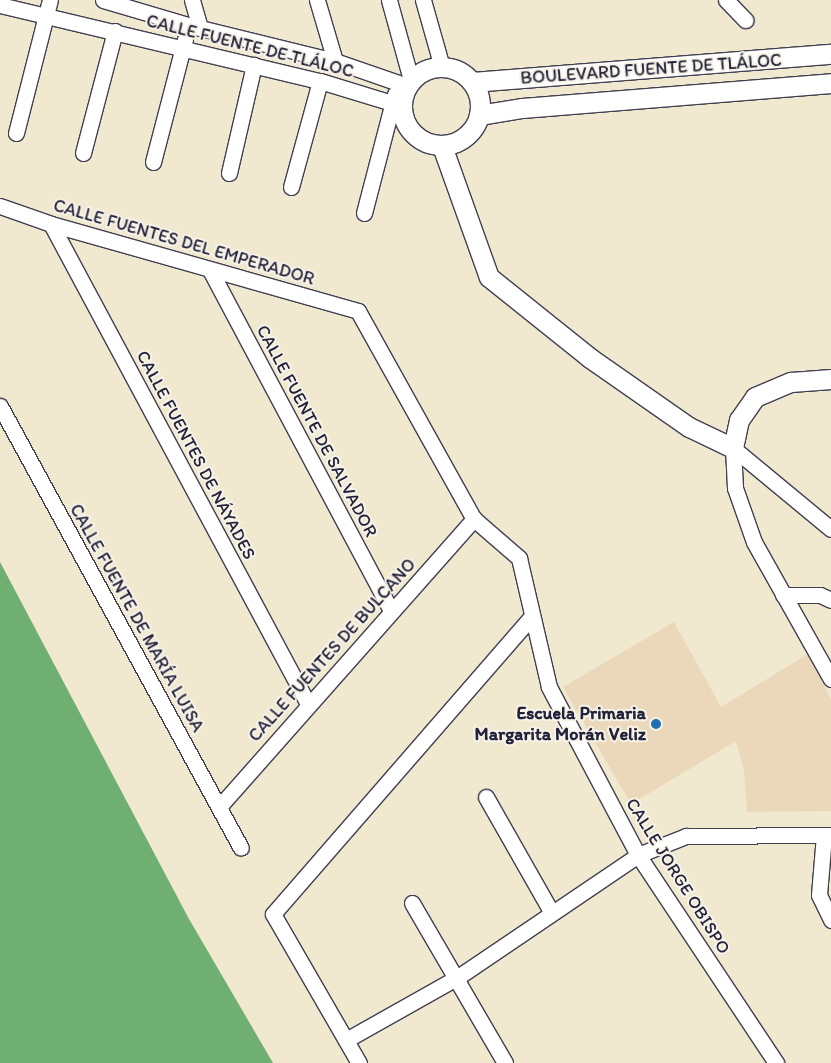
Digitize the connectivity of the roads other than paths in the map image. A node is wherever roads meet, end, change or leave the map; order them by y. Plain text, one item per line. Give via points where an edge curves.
1 (103, 0) edge
2 (192, 0) edge
3 (317, 0) edge
4 (389, 0) edge
5 (423, 0) edge
6 (726, 0) edge
7 (0, 5) edge
8 (48, 7) edge
9 (745, 20) dead end
10 (194, 27) junction
11 (115, 31) junction
12 (276, 46) junction
13 (182, 47) junction
14 (831, 54) edge
15 (335, 61) junction
16 (254, 65) junction
17 (442, 66) junction
18 (272, 70) junction
19 (320, 82) junction
20 (472, 82) junction
21 (831, 82) edge
22 (405, 83) junction
23 (397, 105) junction
24 (479, 115) junction
25 (16, 133) dead end
26 (442, 146) junction
27 (83, 153) dead end
28 (153, 162) dead end
29 (229, 173) dead end
30 (292, 187) dead end
31 (0, 206) edge
32 (364, 214) dead end
33 (51, 224) junction
34 (210, 270) junction
35 (831, 379) edge
36 (0, 406) edge
37 (733, 448) junction
38 (474, 519) junction
39 (831, 529) edge
40 (783, 595) junction
41 (831, 600) edge
42 (391, 610) junction
43 (531, 617) junction
44 (831, 680) edge
45 (308, 704) junction
46 (486, 797) dead end
47 (218, 807) junction
48 (828, 835) edge
49 (241, 848) dead end
50 (638, 854) junction
51 (412, 903) dead end
52 (552, 914) junction
53 (831, 920) edge
54 (458, 977) junction
55 (346, 1040) junction
56 (359, 1063) edge
57 (505, 1063) edge
58 (776, 1063) edge

1 - 10 street, CALLE FUENTE DE TLÁLOC
2 - 10 street
3 - 15 street
4 - 22 street
5 - 17 street
6 - 9 street
7 - 8 street, CALLE FUENTE DE TLÁLOC
8 - 11 street, CALLE FUENTE DE TLÁLOC
8 - 25 street
10 - 12 street, CALLE FUENTE DE TLÁLOC
10 - 13 street
11 - 13 street, CALLE FUENTE DE TLÁLOC
11 - 27 street
12 - 15 street, CALLE FUENTE DE TLÁLOC
12 - 18 street
13 - 16 street, CALLE FUENTE DE TLÁLOC
13 - 28 street
14 - 20 street, BOULEVARD FUENTE DE TLÁLOC
15 - 22 street, CALLE FUENTE DE TLÁLOC
16 - 18 street, CALLE FUENTE DE TLÁLOC
16 - 29 street
17 - 20 street via 464,74
17 - 22 street via 430,68
18 - 19 street, CALLE FUENTE DE TLÁLOC
19 - 23 street, CALLE FUENTE DE TLÁLOC
19 - 30 street
20 - 24 street via 479,98
21 - 24 street, BOULEVARD FUENTE DE TLÁLOC via 522,108
22 - 23 street
23 - 26 street via 408,128 417,138
23 - 32 street
24 - 26 street via 465,137
26 - 37 street via 489,277 590,358 689,427
31 - 33 street, CALLE FUENTES DEL EMPERADOR
33 - 34 street, CALLE FUENTES DEL EMPERADOR
33 - 45 street, CALLE FUENTES DE NÁYADES
34 - 38 street, CALLE FUENTES DEL EMPERADOR via 358,311
34 - 42 street, CALLE FUENTE DE SALVADOR
35 - 37 street via 791,382 756,397 739,420
36 - 47 street, CALLE FUENTE DE MARÍA LUISA
37 - 39 street
37 - 40 street via 738,497 754,542
38 - 42 street, CALLE FUENTES DE BULCANO
38 - 43 street, CALLE JORGE OBISPO via 519,558
40 - 41 street via 820,595
40 - 44 street
42 - 45 street, CALLE FUENTES DE BULCANO
43 - 50 street, CALLE JORGE OBISPO via 549,687
43 - 55 street via 273,914
45 - 47 street, CALLE FUENTES DE BULCANO
46 - 52 street
47 - 49 street, CALLE FUENTE DE MARÍA LUISA
48 - 50 street via 686,836
48 - 53 street via 819,896
50 - 52 street
50 - 58 street, CALLE JORGE OBISPO
51 - 54 street
52 - 54 street
54 - 55 street
54 - 57 street
55 - 56 street

